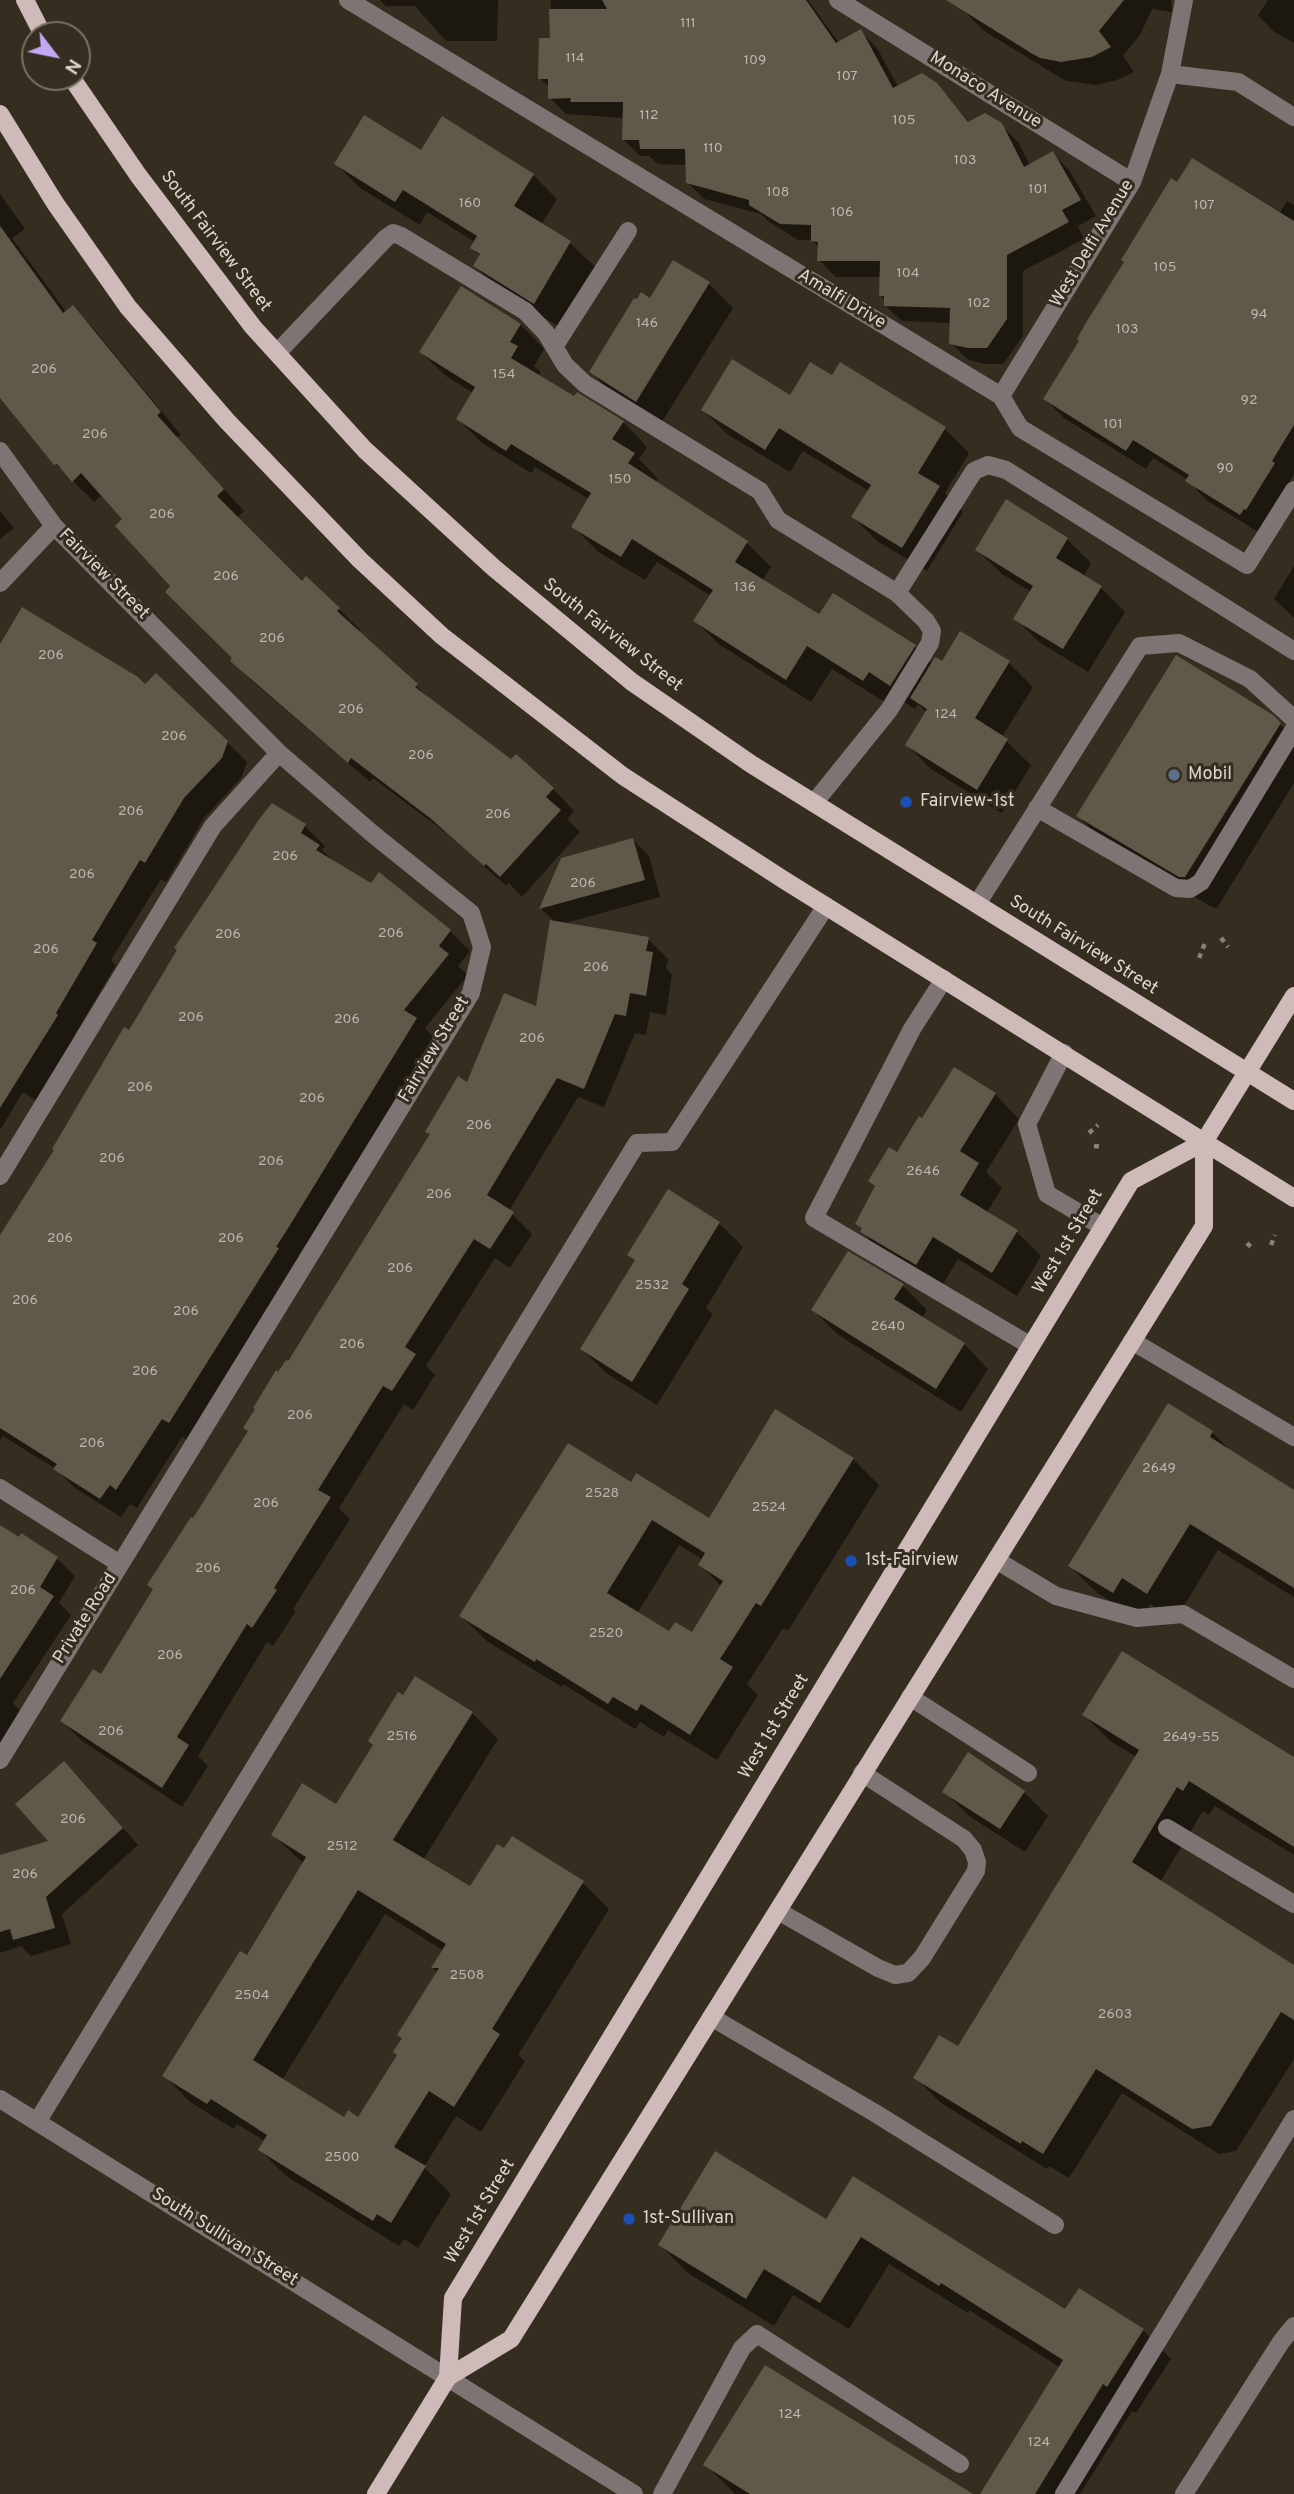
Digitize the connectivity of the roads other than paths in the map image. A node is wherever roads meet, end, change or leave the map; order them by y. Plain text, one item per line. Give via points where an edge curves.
1 (25, 0) edge
2 (348, 0) edge
3 (838, 0) edge
4 (1184, 0) edge
5 (36, 21) edge
6 (1170, 74) junction
7 (81, 91) edge
8 (0, 114) edge
9 (1294, 117) edge
10 (1132, 182) junction
11 (628, 231) dead end
12 (554, 347) junction
13 (276, 353) junction
14 (1000, 396) junction
15 (0, 451) edge
16 (1294, 490) edge
17 (54, 526) junction
18 (0, 583) edge
19 (897, 593) junction
20 (1294, 651) edge
21 (1294, 719) edge
22 (1294, 729) edge
23 (279, 753) junction
24 (814, 803) junction
25 (1037, 808) junction
26 (976, 905) junction
27 (826, 906) junction
28 (944, 979) junction
29 (1294, 996) edge
30 (1064, 1054) junction
31 (1247, 1072) junction
32 (1294, 1101) edge
33 (1204, 1142) junction
34 (0, 1176) edge
35 (1294, 1198) edge
36 (1103, 1227) junction
37 (1132, 1341) junction
38 (1031, 1346) junction
39 (1294, 1437) edge
40 (0, 1488) edge
41 (996, 1560) junction
42 (120, 1564) junction
43 (1294, 1679) edge
44 (910, 1697) junction
45 (0, 1759) edge
46 (862, 1773) junction
47 (1028, 1773) dead end
48 (1167, 1828) dead end
49 (1294, 1904) edge
50 (778, 1911) junction
51 (711, 2017) junction
52 (0, 2099) edge
53 (1294, 2119) edge
54 (37, 2122) junction
55 (1055, 2225) dead end
56 (1294, 2326) edge
57 (448, 2377) junction
58 (960, 2465) dead end
59 (376, 2494) edge
60 (634, 2494) edge
61 (662, 2494) edge
62 (1064, 2494) edge
63 (1184, 2494) edge

1 - 5 main road
2 - 14 street, Amalfi Drive
3 - 10 street, Monaco Avenue
4 - 6 street, West Delfi Avenue
6 - 9 street via 1238,82
6 - 10 street, West Delfi Avenue
7 - 13 main road, South Fairview Street via 138,175
8 - 27 main road via 128,307 227,421 360,560 442,636 623,776
10 - 14 street, West Delfi Avenue
11 - 12 street
12 - 13 street via 525,310 393,233
12 - 19 street via 585,384 760,491 778,520
13 - 24 main road, South Fairview Street via 365,450 505,577 632,682
14 - 16 street, Amalfi Drive via 1020,428 1247,565
15 - 17 street, Fairview Street
17 - 18 street
17 - 23 street, Fairview Street
19 - 20 street via 974,471 988,465 1006,470
19 - 24 street via 926,621 932,631 930,643 889,710
21 - 25 street via 1250,679 1179,643 1140,646
22 - 25 street via 1201,883 1190,889 1176,888
23 - 34 street via 213,826
23 - 42 street, Fairview Street via 471,912 482,947 471,992
24 - 26 main road, South Fairview Street
25 - 26 street
26 - 31 main road, South Fairview Street
27 - 28 main road
27 - 54 street via 672,1142 637,1143
28 - 30 main road
28 - 38 street via 912,1030 814,1218
29 - 31 main road
30 - 33 main road
30 - 36 street via 1027,1124 1047,1194
31 - 32 main road, South Fairview Street
31 - 33 main road
33 - 35 main road
33 - 36 main road, West 1st Street via 1131,1181
33 - 37 main road, West 1st Street via 1204,1226
36 - 38 main road, West 1st Street
37 - 39 street
37 - 41 main road, West 1st Street
38 - 57 main road, West 1st Street via 453,2298
40 - 42 street, Private Road
41 - 43 street via 1056,1596 1138,1618 1183,1614
41 - 44 main road, West 1st Street
42 - 45 street, Private Road
44 - 46 main road, West 1st Street
44 - 47 street
46 - 50 main road, West 1st Street
46 - 50 street via 964,1839 973,1850 976,1871 929,1948 908,1973 895,1975 878,1968
48 - 49 street
50 - 51 main road, West 1st Street
51 - 55 street
51 - 57 main road, West 1st Street via 511,2339
52 - 54 street, South Sullivan Street
53 - 62 street
54 - 57 street, South Sullivan Street
56 - 63 street
57 - 59 main road, West 1st Street
57 - 60 street, South Sullivan Street
58 - 61 street via 757,2334 742,2348

